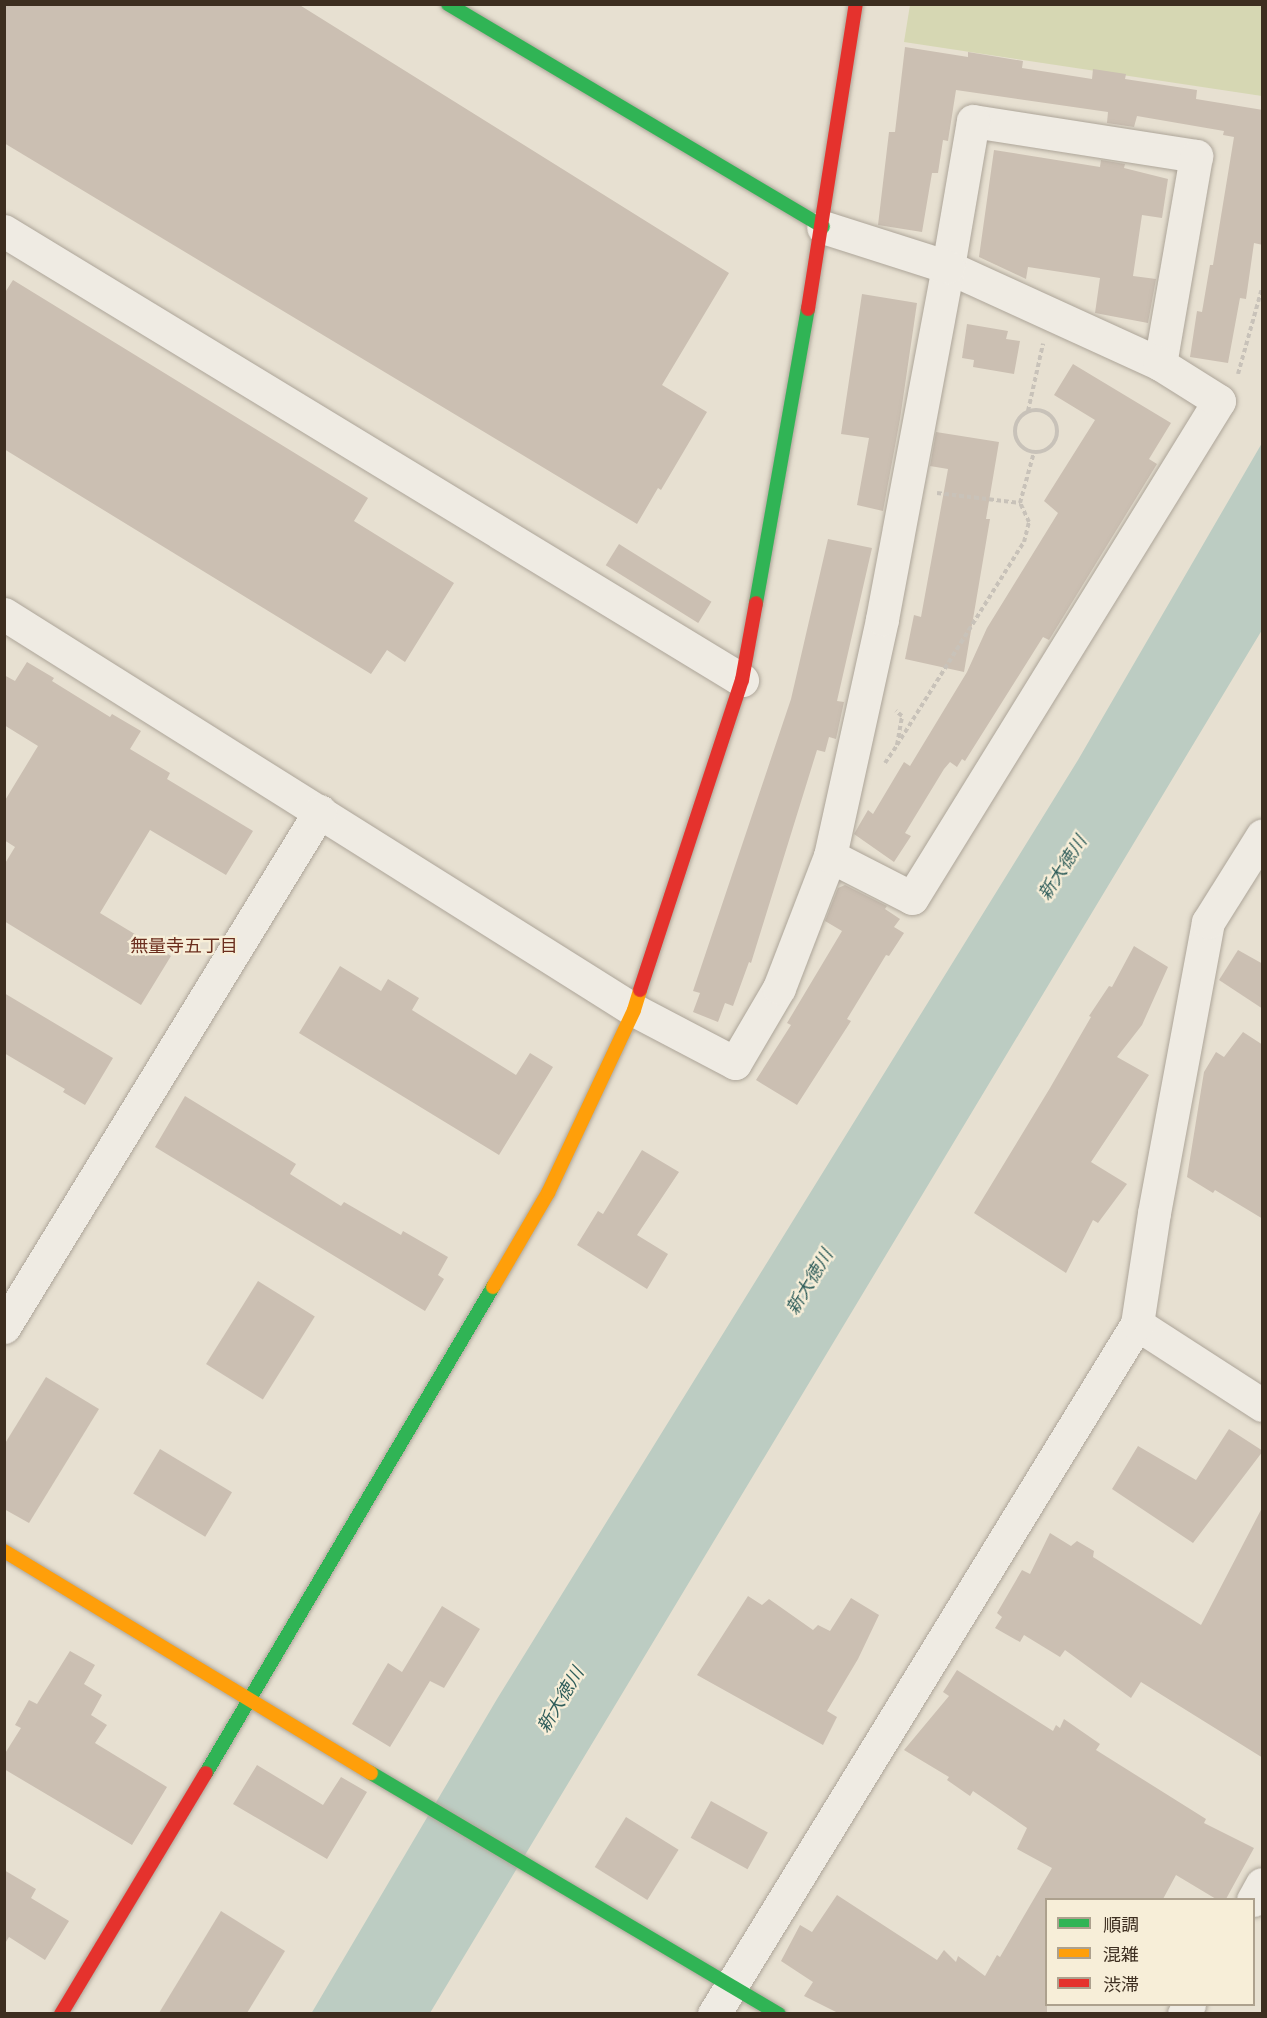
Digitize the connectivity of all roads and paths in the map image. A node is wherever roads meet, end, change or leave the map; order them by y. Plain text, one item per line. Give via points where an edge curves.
1 (448, 4) edge
2 (855, 4) edge
3 (823, 227) junction
4 (4, 231) edge
5 (948, 267) junction
6 (1263, 288) edge
7 (1049, 314) junction
8 (1160, 364) junction
9 (1219, 401) junction
10 (1028, 411) junction
11 (1034, 452) junction
12 (906, 489) junction
13 (1020, 503) junction
14 (4, 614) edge
15 (742, 680) junction
16 (897, 746) dead end
17 (320, 811) junction
18 (1263, 836) edge
19 (830, 856) junction
20 (634, 1010) junction
21 (1137, 1324) junction
22 (4, 1327) edge
23 (1263, 1405) edge
24 (4, 1551) edge
25 (248, 1700) junction
26 (1263, 1884) edge
27 (1254, 1898) edge
28 (731, 1985) junction
29 (61, 2013) edge
30 (714, 2013) edge
31 (779, 2013) edge

1 - 3 street
2 - 3 street
3 - 5 street
3 - 15 street
4 - 15 street
5 - 7 street
5 - 8 street via 973,121 1196,156
5 - 12 street
6 - 9 path via 1235,384
7 - 8 street
7 - 10 path
8 - 9 street
9 - 19 street via 912,898
10 - 11 path via 1018,420 1015,434 1022,447
10 - 11 path via 1048,413 1057,424 1053,444
11 - 13 path
12 - 13 path
12 - 19 street
13 - 16 path via 1029,522 1024,542
14 - 17 street
15 - 20 street
17 - 20 street
17 - 22 street
18 - 21 street via 1208,922
19 - 20 street via 779,988 735,1063
20 - 25 street via 548,1192
21 - 23 street
21 - 28 street
24 - 25 street
25 - 28 street
25 - 29 street
26 - 27 street
28 - 30 street
28 - 31 street

